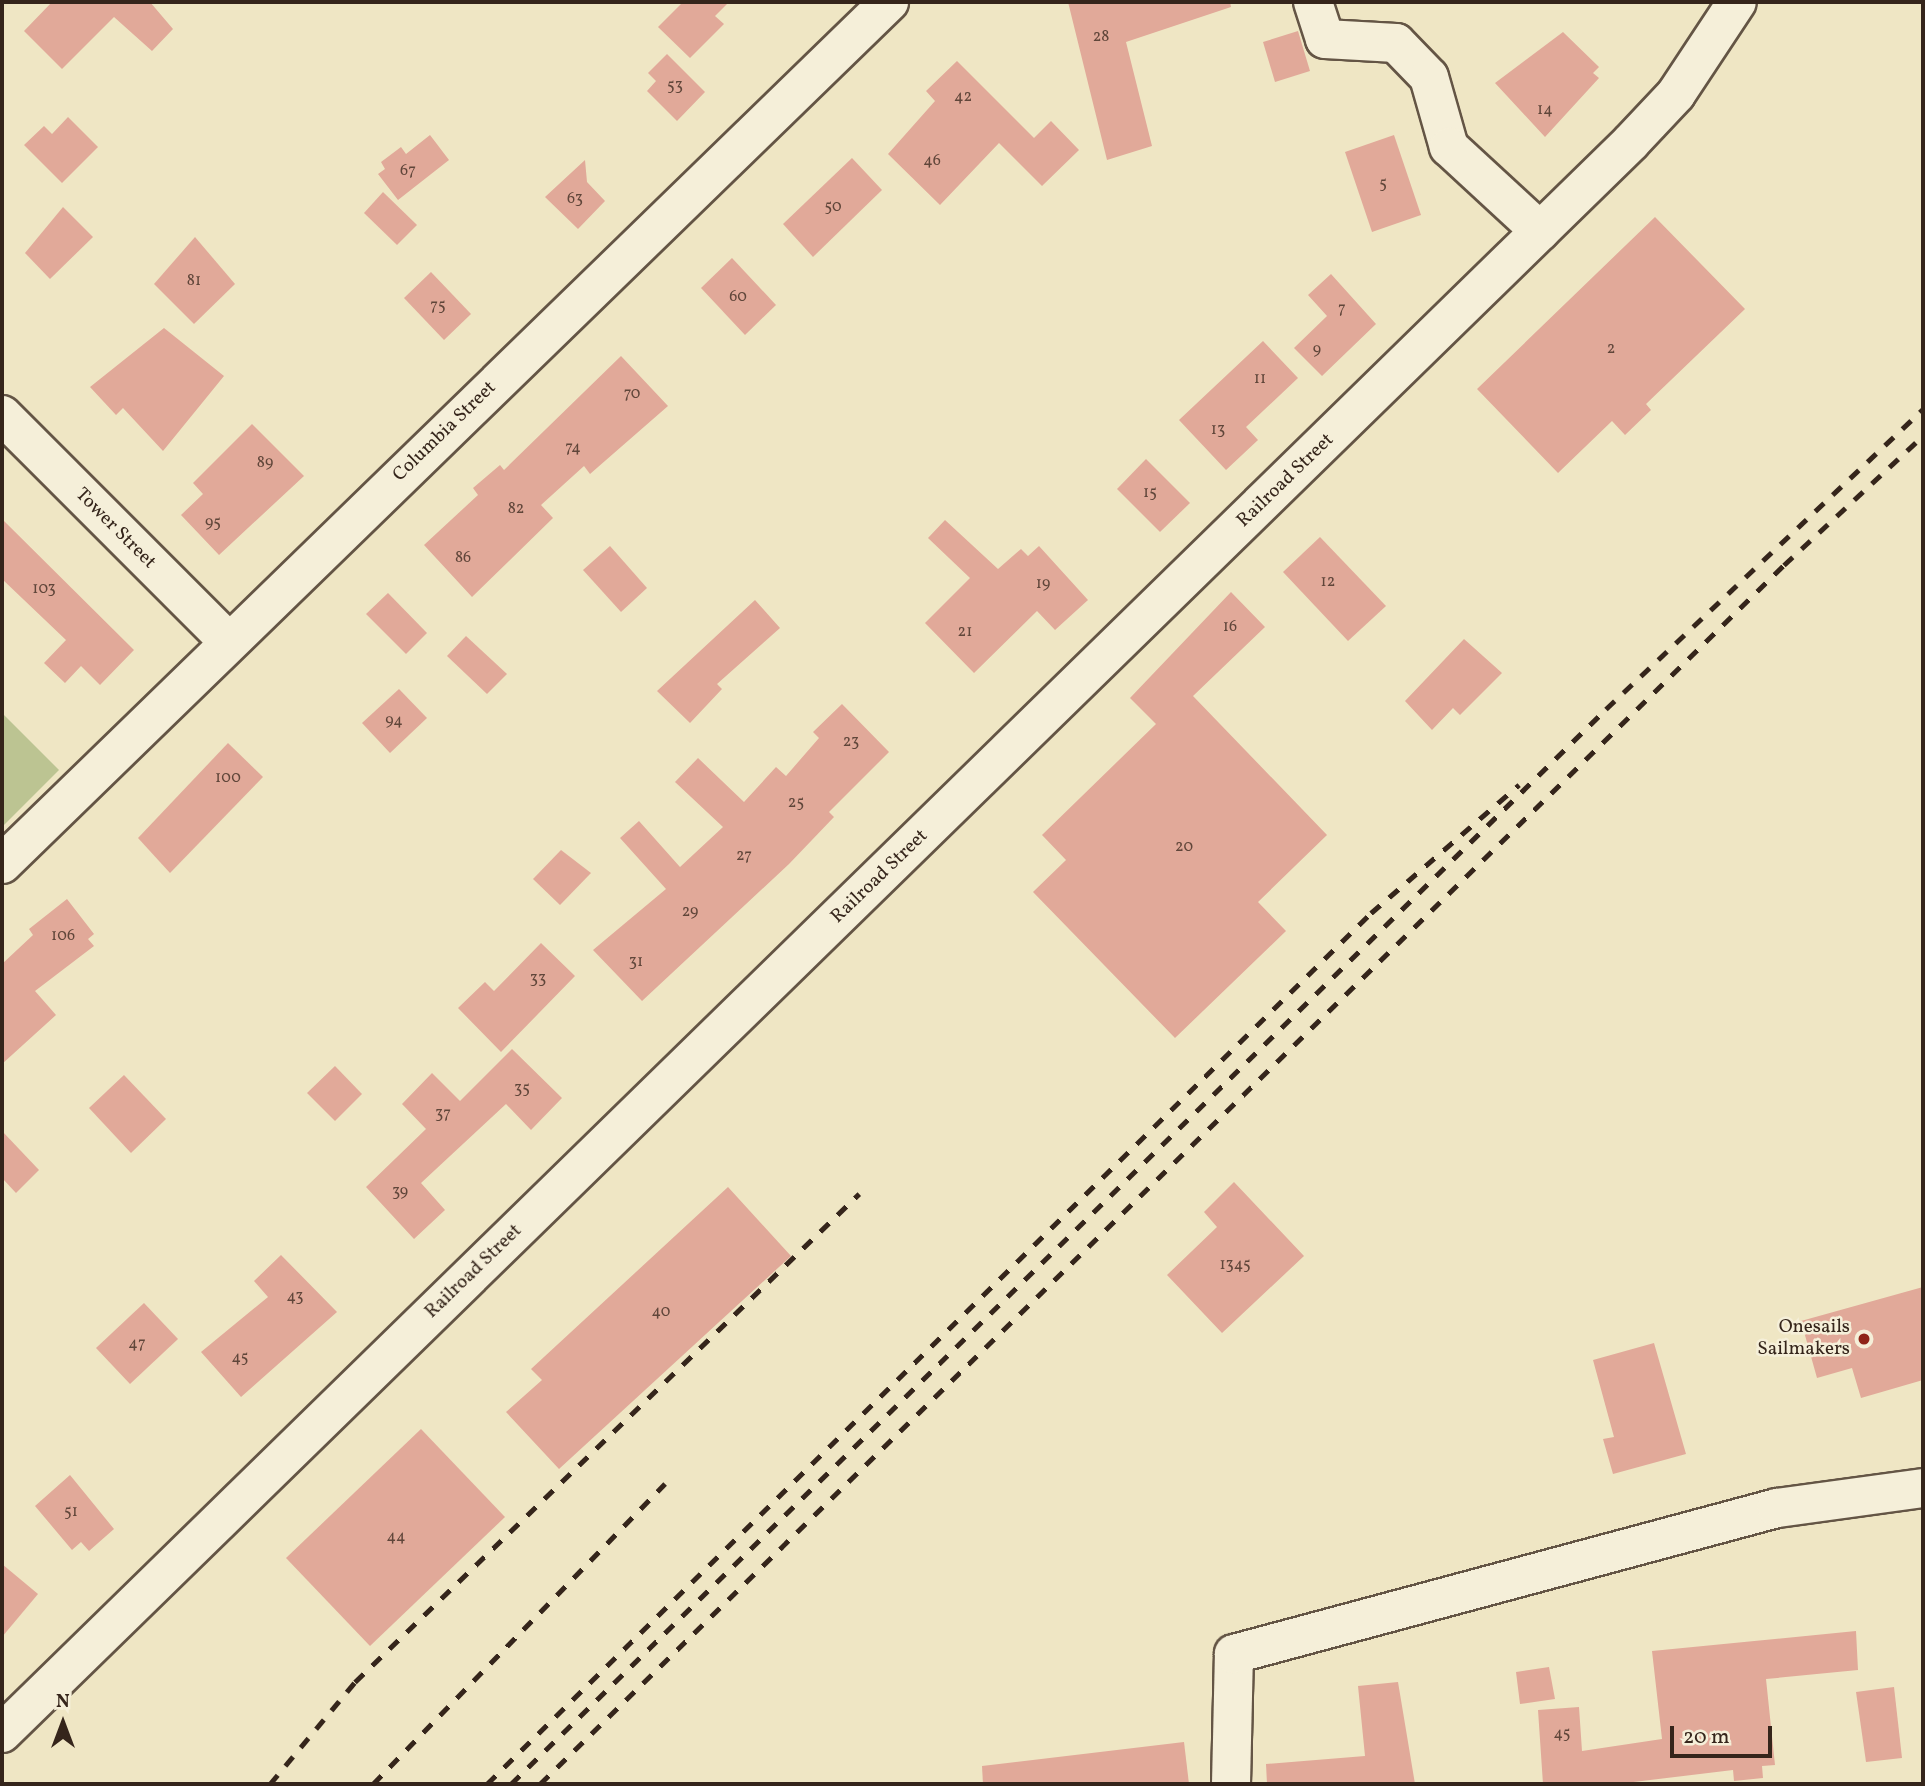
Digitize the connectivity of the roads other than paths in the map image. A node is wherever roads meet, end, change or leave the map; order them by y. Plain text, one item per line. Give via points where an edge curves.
1 (889, 2) edge
2 (1313, 2) edge
3 (1737, 2) edge
4 (1540, 231) junction
5 (2, 415) edge
6 (229, 642) junction
7 (2, 864) edge
8 (1923, 1489) edge
9 (2, 1733) edge
10 (1231, 1784) edge

1 - 6 street, Columbia Street
2 - 4 street via 1325,39 1396,43 1429,76 1449,146
3 - 4 street, Railroad Street via 1676,94
4 - 9 street, Railroad Street
5 - 6 street, Tower Street
6 - 7 street, Columbia Street
8 - 10 street via 1777,1508 1234,1654

